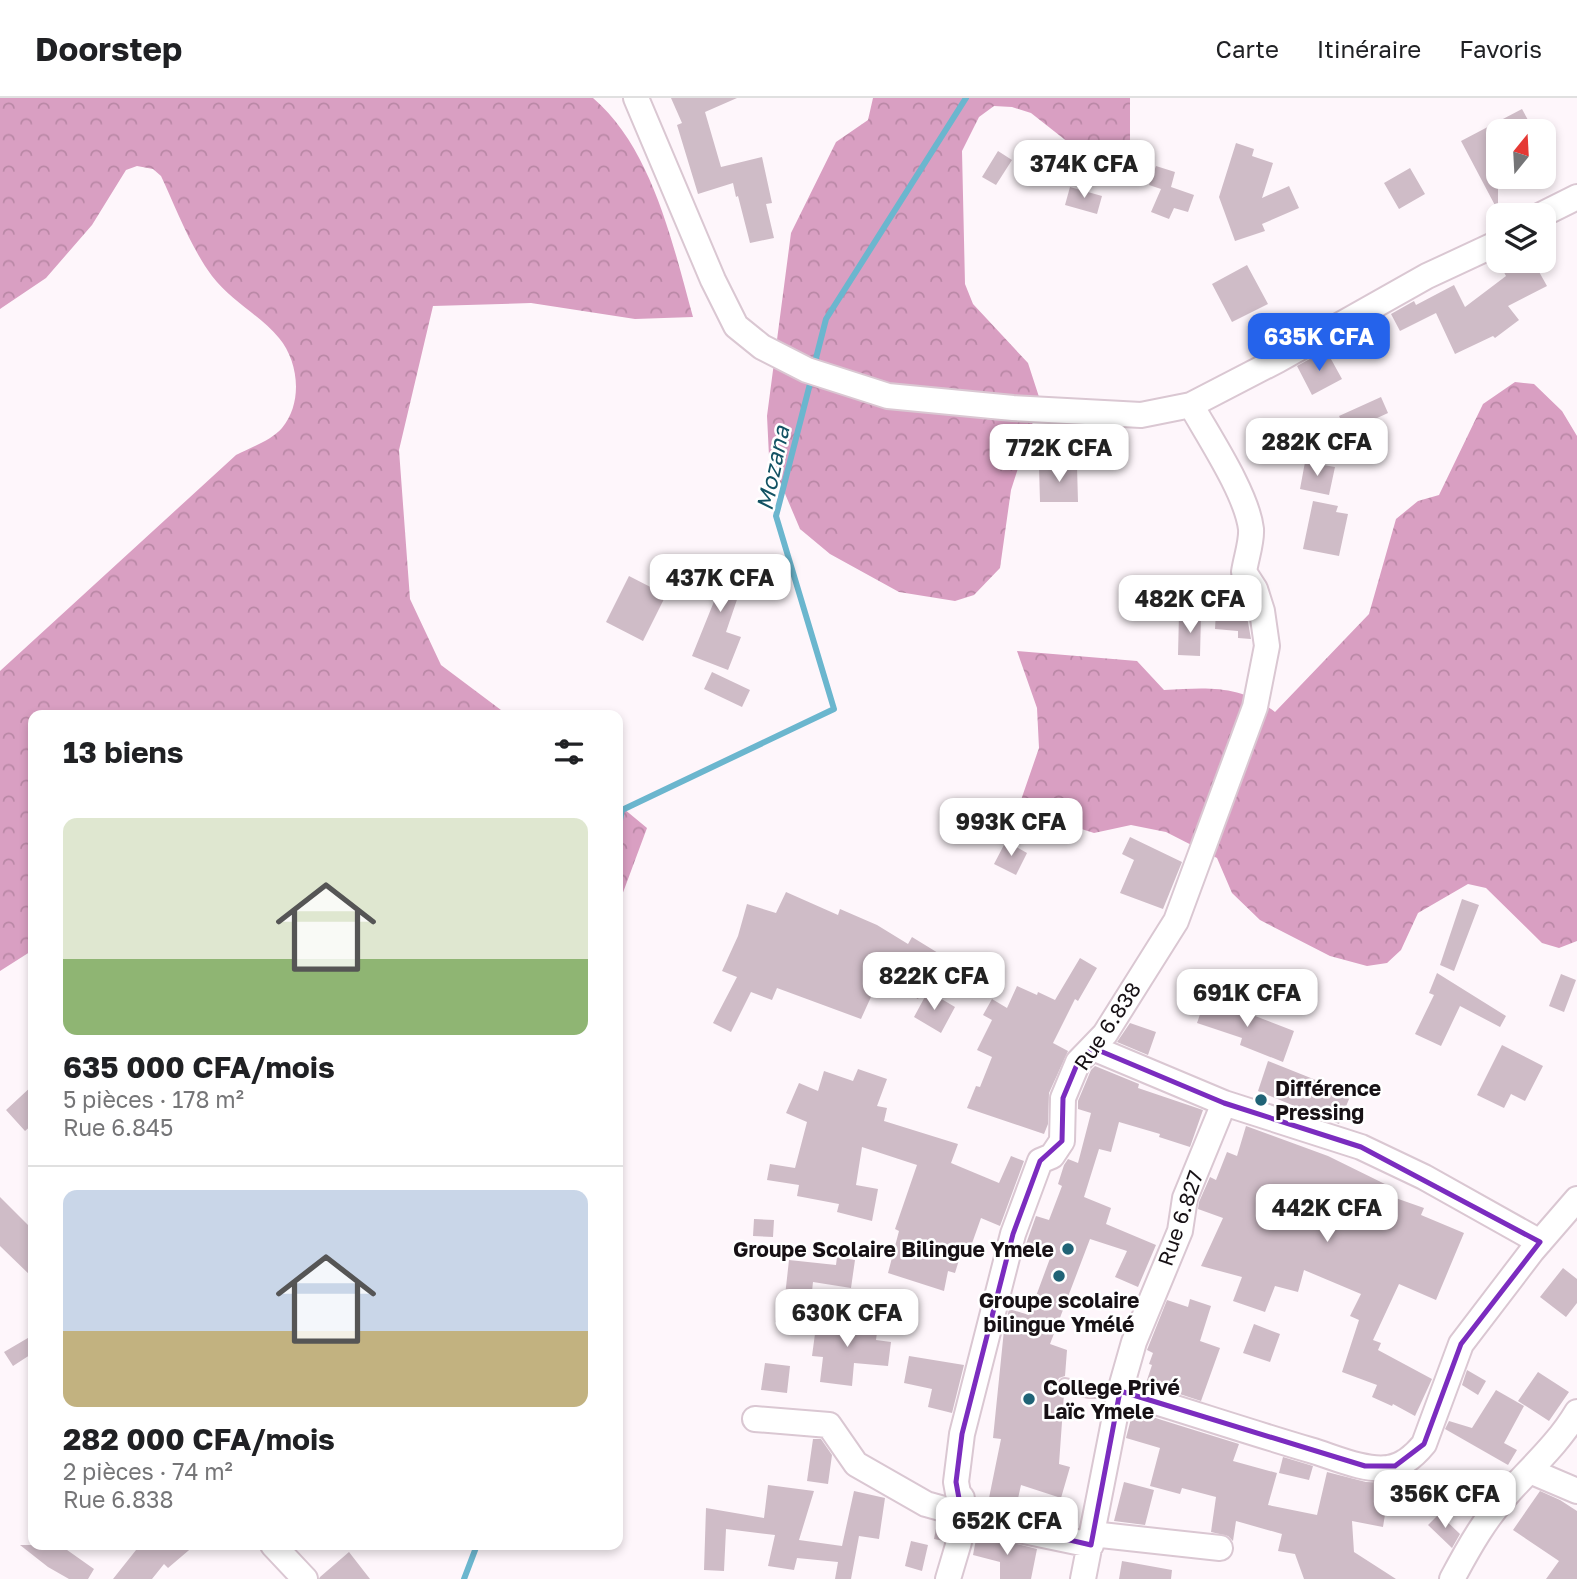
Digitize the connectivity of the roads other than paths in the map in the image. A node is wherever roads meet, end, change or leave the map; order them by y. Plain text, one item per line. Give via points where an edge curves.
1 (636, 98) edge
2 (1577, 197) edge
3 (1556, 208) edge
4 (1486, 249) edge
5 (1191, 405) junction
6 (1093, 1048) junction
7 (1224, 1102) junction
8 (1577, 1199) edge
9 (1540, 1242) junction
10 (1065, 1385) dead end
11 (1120, 1391) junction
12 (1577, 1412) edge
13 (755, 1419) dead end
14 (1530, 1471) junction
15 (1577, 1491) edge
16 (962, 1515) junction
17 (1091, 1539) junction
18 (1220, 1548) dead end
19 (278, 1550) edge
20 (305, 1579) edge
21 (948, 1579) edge
22 (1083, 1579) edge
23 (1452, 1579) edge

1 - 5 street via 736,326 762,347 807,370 888,396 1141,415
2 - 3 street
4 - 5 street
5 - 6 street, Rue 6.838 via 1248,514 1252,531 1244,572 1262,611 1267,646 1255,707 1176,921
6 - 7 street
6 - 16 street, Rue 6.838 via 1078,1062 1063,1098 1062,1141 1052,1156 1040,1161 1010,1247 962,1434 956,1482
7 - 9 street via 1361,1147
7 - 11 street, Rue 6.827 via 1185,1198 1180,1231 1133,1342
8 - 9 street
9 - 11 street via 1461,1344 1424,1444 1395,1466 1365,1466
10 - 11 lane
11 - 17 street, Rue 6.827
12 - 14 street
13 - 16 street via 829,1424 856,1464 926,1504
14 - 15 street
14 - 23 street via 1477,1533
16 - 17 street via 1018,1530
16 - 21 street, Rue 6.838
17 - 18 street via 1170,1541
17 - 22 street, Rue 6.827
19 - 20 street

